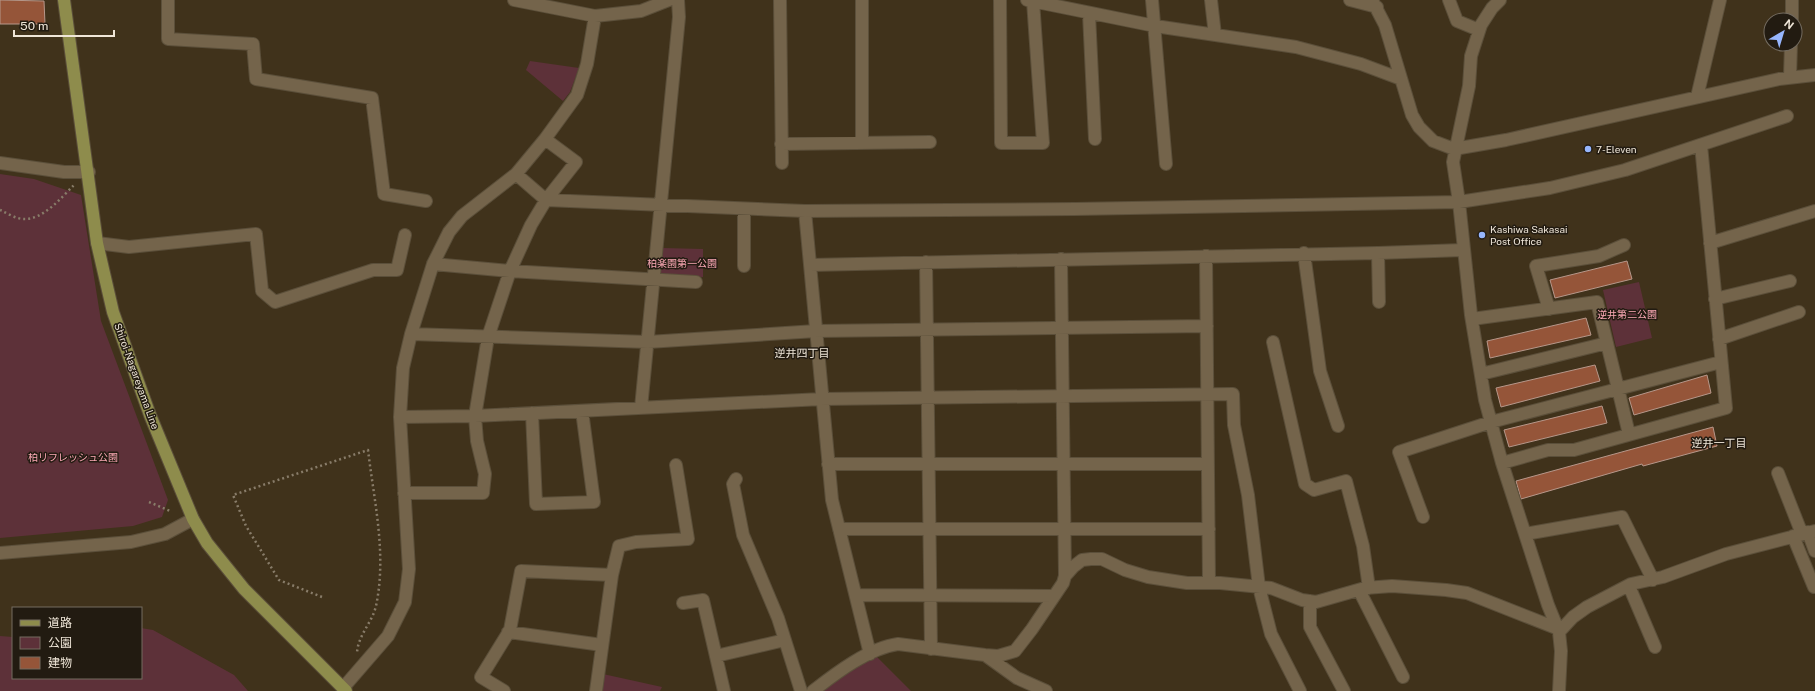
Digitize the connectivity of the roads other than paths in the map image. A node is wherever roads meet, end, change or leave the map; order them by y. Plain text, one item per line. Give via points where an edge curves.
1 (64, 0) edge
2 (168, 0) edge
3 (514, 0) edge
4 (669, 0) edge
5 (678, 0) edge
6 (780, 0) edge
7 (862, 0) edge
8 (1000, 0) edge
9 (1152, 0) edge
10 (1211, 0) edge
11 (1350, 0) edge
12 (1449, 0) edge
13 (1500, 0) edge
14 (1720, 0) edge
15 (1792, 0) edge
16 (1030, 1) edge
17 (1374, 4) edge
18 (570, 5) edge
19 (1081, 8) edge
20 (1792, 12) edge
21 (595, 16) junction
22 (1155, 26) junction
23 (1479, 30) junction
24 (1214, 35) junction
25 (1791, 52) edge
26 (1815, 75) edge
27 (1790, 77) junction
28 (1401, 79) junction
29 (1697, 96) junction
30 (1787, 116) dead end
31 (545, 139) junction
32 (1095, 139) dead end
33 (862, 142) junction
34 (930, 142) dead end
35 (781, 144) junction
36 (1701, 145) junction
37 (1454, 149) junction
38 (0, 163) edge
39 (782, 163) dead end
40 (1166, 164) dead end
41 (88, 172) junction
42 (516, 174) junction
43 (546, 200) junction
44 (426, 201) dead end
45 (1459, 202) junction
46 (661, 206) junction
47 (744, 209) junction
48 (805, 211) junction
49 (1815, 211) edge
50 (405, 235) dead end
51 (1710, 243) junction
52 (97, 244) junction
53 (1624, 245) dead end
54 (1463, 250) junction
55 (1304, 253) junction
56 (1378, 253) junction
57 (1206, 256) junction
58 (1061, 259) junction
59 (926, 262) junction
60 (433, 264) junction
61 (810, 265) junction
62 (744, 266) dead end
63 (510, 271) junction
64 (653, 281) junction
65 (1790, 281) dead end
66 (696, 282) dead end
67 (1715, 299) junction
68 (1379, 302) dead end
69 (1549, 309) junction
70 (1799, 312) dead end
71 (1472, 319) junction
72 (1207, 326) junction
73 (1062, 328) junction
74 (927, 330) junction
75 (816, 331) junction
76 (411, 334) junction
77 (488, 337) junction
78 (1719, 339) junction
79 (648, 342) junction
80 (1272, 342) dead end
81 (1607, 343) junction
82 (1721, 362) junction
83 (1480, 374) junction
84 (1619, 388) junction
85 (1208, 395) junction
86 (1062, 397) junction
87 (928, 398) junction
88 (822, 400) junction
89 (641, 408) junction
90 (582, 411) junction
91 (532, 413) junction
92 (475, 416) junction
93 (400, 417) junction
94 (1491, 422) junction
95 (1338, 426) dead end
96 (1629, 434) junction
97 (1502, 463) junction
98 (828, 464) junction
99 (929, 464) junction
100 (1063, 464) junction
101 (1208, 464) junction
102 (676, 465) dead end
103 (1778, 473) dead end
104 (736, 479) dead end
105 (404, 493) junction
106 (1423, 517) dead end
107 (193, 519) junction
108 (929, 529) junction
109 (1064, 529) junction
110 (1209, 529) junction
111 (839, 530) junction
112 (1805, 533) edge
113 (1525, 534) junction
114 (1815, 551) edge
115 (0, 553) edge
116 (612, 575) junction
117 (1065, 576) junction
118 (1653, 580) junction
119 (1210, 583) junction
120 (1629, 586) junction
121 (1259, 587) junction
122 (1814, 587) dead end
123 (1364, 589) junction
124 (857, 595) junction
125 (930, 595) junction
126 (1054, 596) junction
127 (1310, 601) junction
128 (683, 603) dead end
129 (1558, 630) junction
130 (508, 632) junction
131 (785, 640) junction
132 (602, 646) junction
133 (1655, 647) dead end
134 (931, 649) junction
135 (870, 654) junction
136 (716, 656) junction
137 (985, 656) junction
138 (1403, 677) dead end
139 (345, 690) edge
140 (504, 691) edge
141 (596, 691) edge
142 (724, 691) edge
143 (801, 691) edge
144 (813, 691) edge
145 (1046, 691) edge
146 (1300, 691) edge
147 (1344, 691) edge
148 (1559, 691) edge

1 - 41 main road, Shiroi-Nagareyama Line
2 - 44 street via 168,40 253,44 256,79 372,98 384,194
3 - 18 street
4 - 21 street via 641,11
5 - 46 street via 679,17
6 - 35 street
7 - 33 street
8 - 16 street via 1002,143 1043,143
9 - 22 street
10 - 24 street
11 - 17 street
12 - 23 street via 1457,21
13 - 23 street
14 - 29 street
15 - 20 street
16 - 19 street
17 - 28 street via 1385,25
18 - 21 street
19 - 22 street
19 - 32 street
21 - 31 street via 587,64 577,95
22 - 24 street
22 - 40 street
23 - 37 street via 1471,56 1469,86
24 - 28 street via 1296,47 1361,64
25 - 27 street
26 - 27 street
27 - 29 street
28 - 37 street via 1412,115 1419,127 1433,141
29 - 37 street via 1506,140
30 - 36 street
31 - 42 street
31 - 43 street via 576,162
33 - 34 street
33 - 35 street
35 - 39 street
36 - 45 street via 1625,170 1550,188
36 - 51 street
37 - 45 street via 1453,162
38 - 41 street via 69,173
41 - 52 main road, Shiroi-Nagareyama Line
42 - 43 street
42 - 60 street via 462,216 449,232
43 - 46 street
43 - 63 street via 531,225
45 - 48 street
45 - 54 street
46 - 47 street
46 - 64 street
47 - 48 street
47 - 62 street
48 - 61 street
49 - 51 street
50 - 52 street via 397,270 372,270 275,302 262,291 256,234 129,247
51 - 67 street
52 - 107 main road, Shiroi-Nagareyama Line via 113,312 150,416
53 - 69 street via 1599,256 1536,266
54 - 56 street
54 - 71 street
55 - 56 street
55 - 57 street
55 - 95 street via 1320,371
56 - 68 street
57 - 58 street
57 - 72 street
58 - 59 street
58 - 73 street
59 - 61 street
59 - 74 street
60 - 63 street
60 - 76 street
61 - 75 street
63 - 64 street
63 - 77 street
64 - 66 street
64 - 79 street
65 - 67 street
67 - 78 street
69 - 71 street
69 - 81 street via 1597,302
70 - 78 street
71 - 83 street
72 - 73 street
72 - 85 street
73 - 74 street
73 - 86 street
74 - 75 street
74 - 87 street
75 - 79 street
75 - 88 street
76 - 77 street
76 - 93 street via 402,368
77 - 79 street
77 - 92 street
78 - 82 street
79 - 89 street
80 - 123 street via 1304,484 1314,490 1346,481 1363,546
81 - 83 street
81 - 84 street
82 - 84 street
82 - 96 street via 1726,408
83 - 94 street
84 - 94 street
84 - 96 street
85 - 86 street
85 - 101 street
85 - 121 street via 1233,394 1234,425 1248,495
86 - 87 street
86 - 100 street
87 - 88 street
87 - 99 street
88 - 89 street
88 - 98 street
89 - 90 street
90 - 91 street
90 - 91 street via 594,502 536,504
91 - 92 street
92 - 93 street
92 - 105 street via 477,441 485,474 483,493
93 - 105 street
94 - 97 street
94 - 106 street via 1399,452
96 - 97 street via 1574,450 1548,450
97 - 113 street
98 - 99 street
98 - 111 street
99 - 100 street
99 - 108 street
100 - 101 street
100 - 109 street
101 - 110 street
102 - 116 street via 688,539 636,542 619,546
103 - 112 street
104 - 131 street via 733,484 743,535
105 - 139 street via 409,569 405,602 388,636
107 - 115 street via 165,534 131,542
107 - 139 main road, Shiroi-Nagareyama Line via 207,543 244,589
108 - 109 street
108 - 111 street
108 - 125 street
109 - 110 street
109 - 117 street
110 - 119 street
111 - 124 street
112 - 114 street
112 - 118 street via 1726,554 1704,564
112 - 122 street
113 - 118 street via 1622,517
113 - 129 street
116 - 130 street via 521,571 513,623
116 - 132 street
117 - 119 street via 1082,560 1102,559 1142,576 1187,583
117 - 126 street
118 - 120 street
119 - 121 street
120 - 129 street via 1587,607
120 - 133 street
121 - 127 street via 1271,588
121 - 146 street via 1271,634
123 - 127 street via 1316,602
123 - 129 street via 1392,586 1467,593
123 - 138 street
124 - 125 street
124 - 135 street
125 - 126 street
125 - 134 street
126 - 137 street via 1015,651 998,656
127 - 147 street via 1310,627
128 - 136 street via 703,600
129 - 148 street via 1561,650
130 - 132 street
130 - 140 street via 481,677
131 - 136 street
131 - 143 street
132 - 141 street
134 - 135 street via 898,644 885,646
134 - 137 street
135 - 144 street via 833,675
136 - 142 street
137 - 145 street via 1017,678

